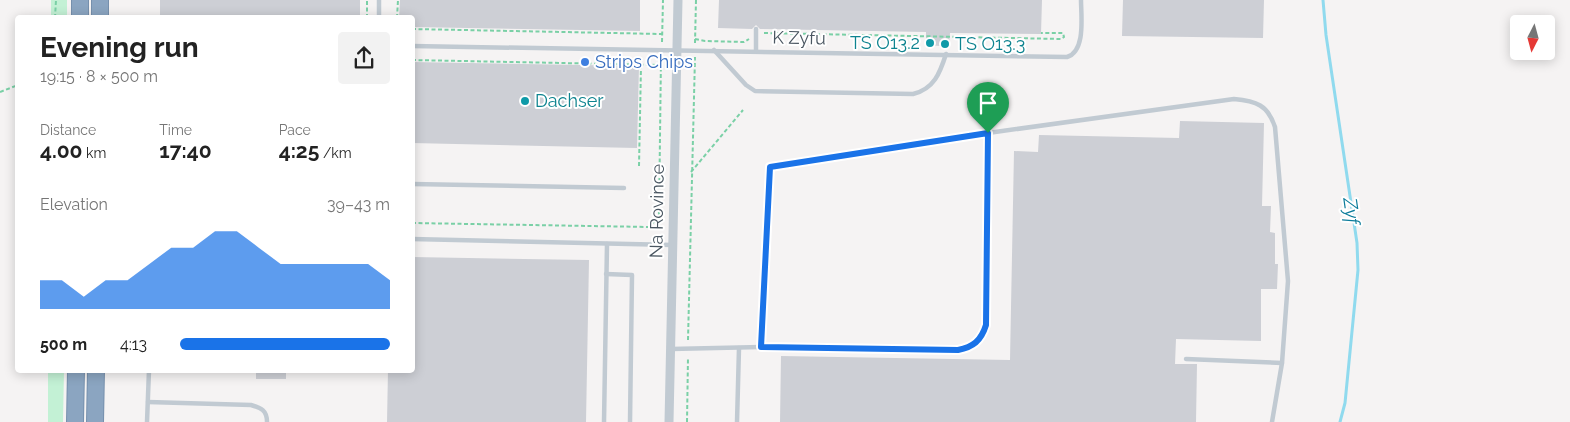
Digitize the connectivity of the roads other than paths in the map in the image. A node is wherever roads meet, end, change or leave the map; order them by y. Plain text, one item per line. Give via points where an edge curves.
1 (80, 0) edge
2 (100, 0) edge
3 (379, 0) edge
4 (678, 0) edge
5 (1081, 0) edge
6 (80, 15) edge
7 (100, 15) edge
8 (379, 15) edge
9 (756, 31) road end
10 (415, 46) edge
11 (678, 50) junction
12 (714, 50) junction
13 (756, 51) junction
14 (946, 54) junction
15 (988, 133) junction
16 (415, 184) edge
17 (624, 188) dead end
18 (415, 239) edge
19 (606, 244) junction
20 (673, 245) junction
21 (606, 274) junction
22 (761, 347) junction
23 (739, 348) junction
24 (671, 349) junction
25 (1186, 359) dead end
26 (1282, 363) junction
27 (76, 373) edge
28 (96, 373) edge
29 (149, 373) edge
30 (148, 402) junction
31 (75, 422) edge
32 (95, 422) edge
33 (147, 422) edge
34 (267, 422) edge
35 (604, 422) edge
36 (630, 422) edge
37 (669, 422) edge
38 (737, 422) edge
39 (1272, 422) edge

1 - 6 highway
2 - 7 highway
3 - 8 lane
4 - 11 street, Na Rovince
5 - 14 lane, K Zyfu via 1080,41 1071,56
9 - 13 lane
10 - 11 lane, K Zyfu
11 - 12 lane, K Zyfu
11 - 20 street, Na Rovince
12 - 13 lane, K Zyfu
12 - 14 lane via 746,85 755,91 765,92 913,94 931,85
13 - 14 lane, K Zyfu
15 - 22 lane via 770,167
15 - 22 lane via 986,325 980,340 973,346 958,350
15 - 26 lane via 1234,100 1253,102 1266,108 1275,127 1288,281
16 - 17 lane
18 - 19 lane
19 - 20 lane
19 - 21 lane
20 - 24 street, Na Rovince
21 - 35 lane
21 - 36 lane via 632,274
22 - 23 lane
23 - 24 lane
23 - 38 lane
24 - 37 street, Na Rovince
25 - 26 lane
26 - 39 lane
27 - 31 highway
28 - 32 highway
29 - 30 lane
30 - 33 lane
30 - 34 lane via 251,405 263,409

